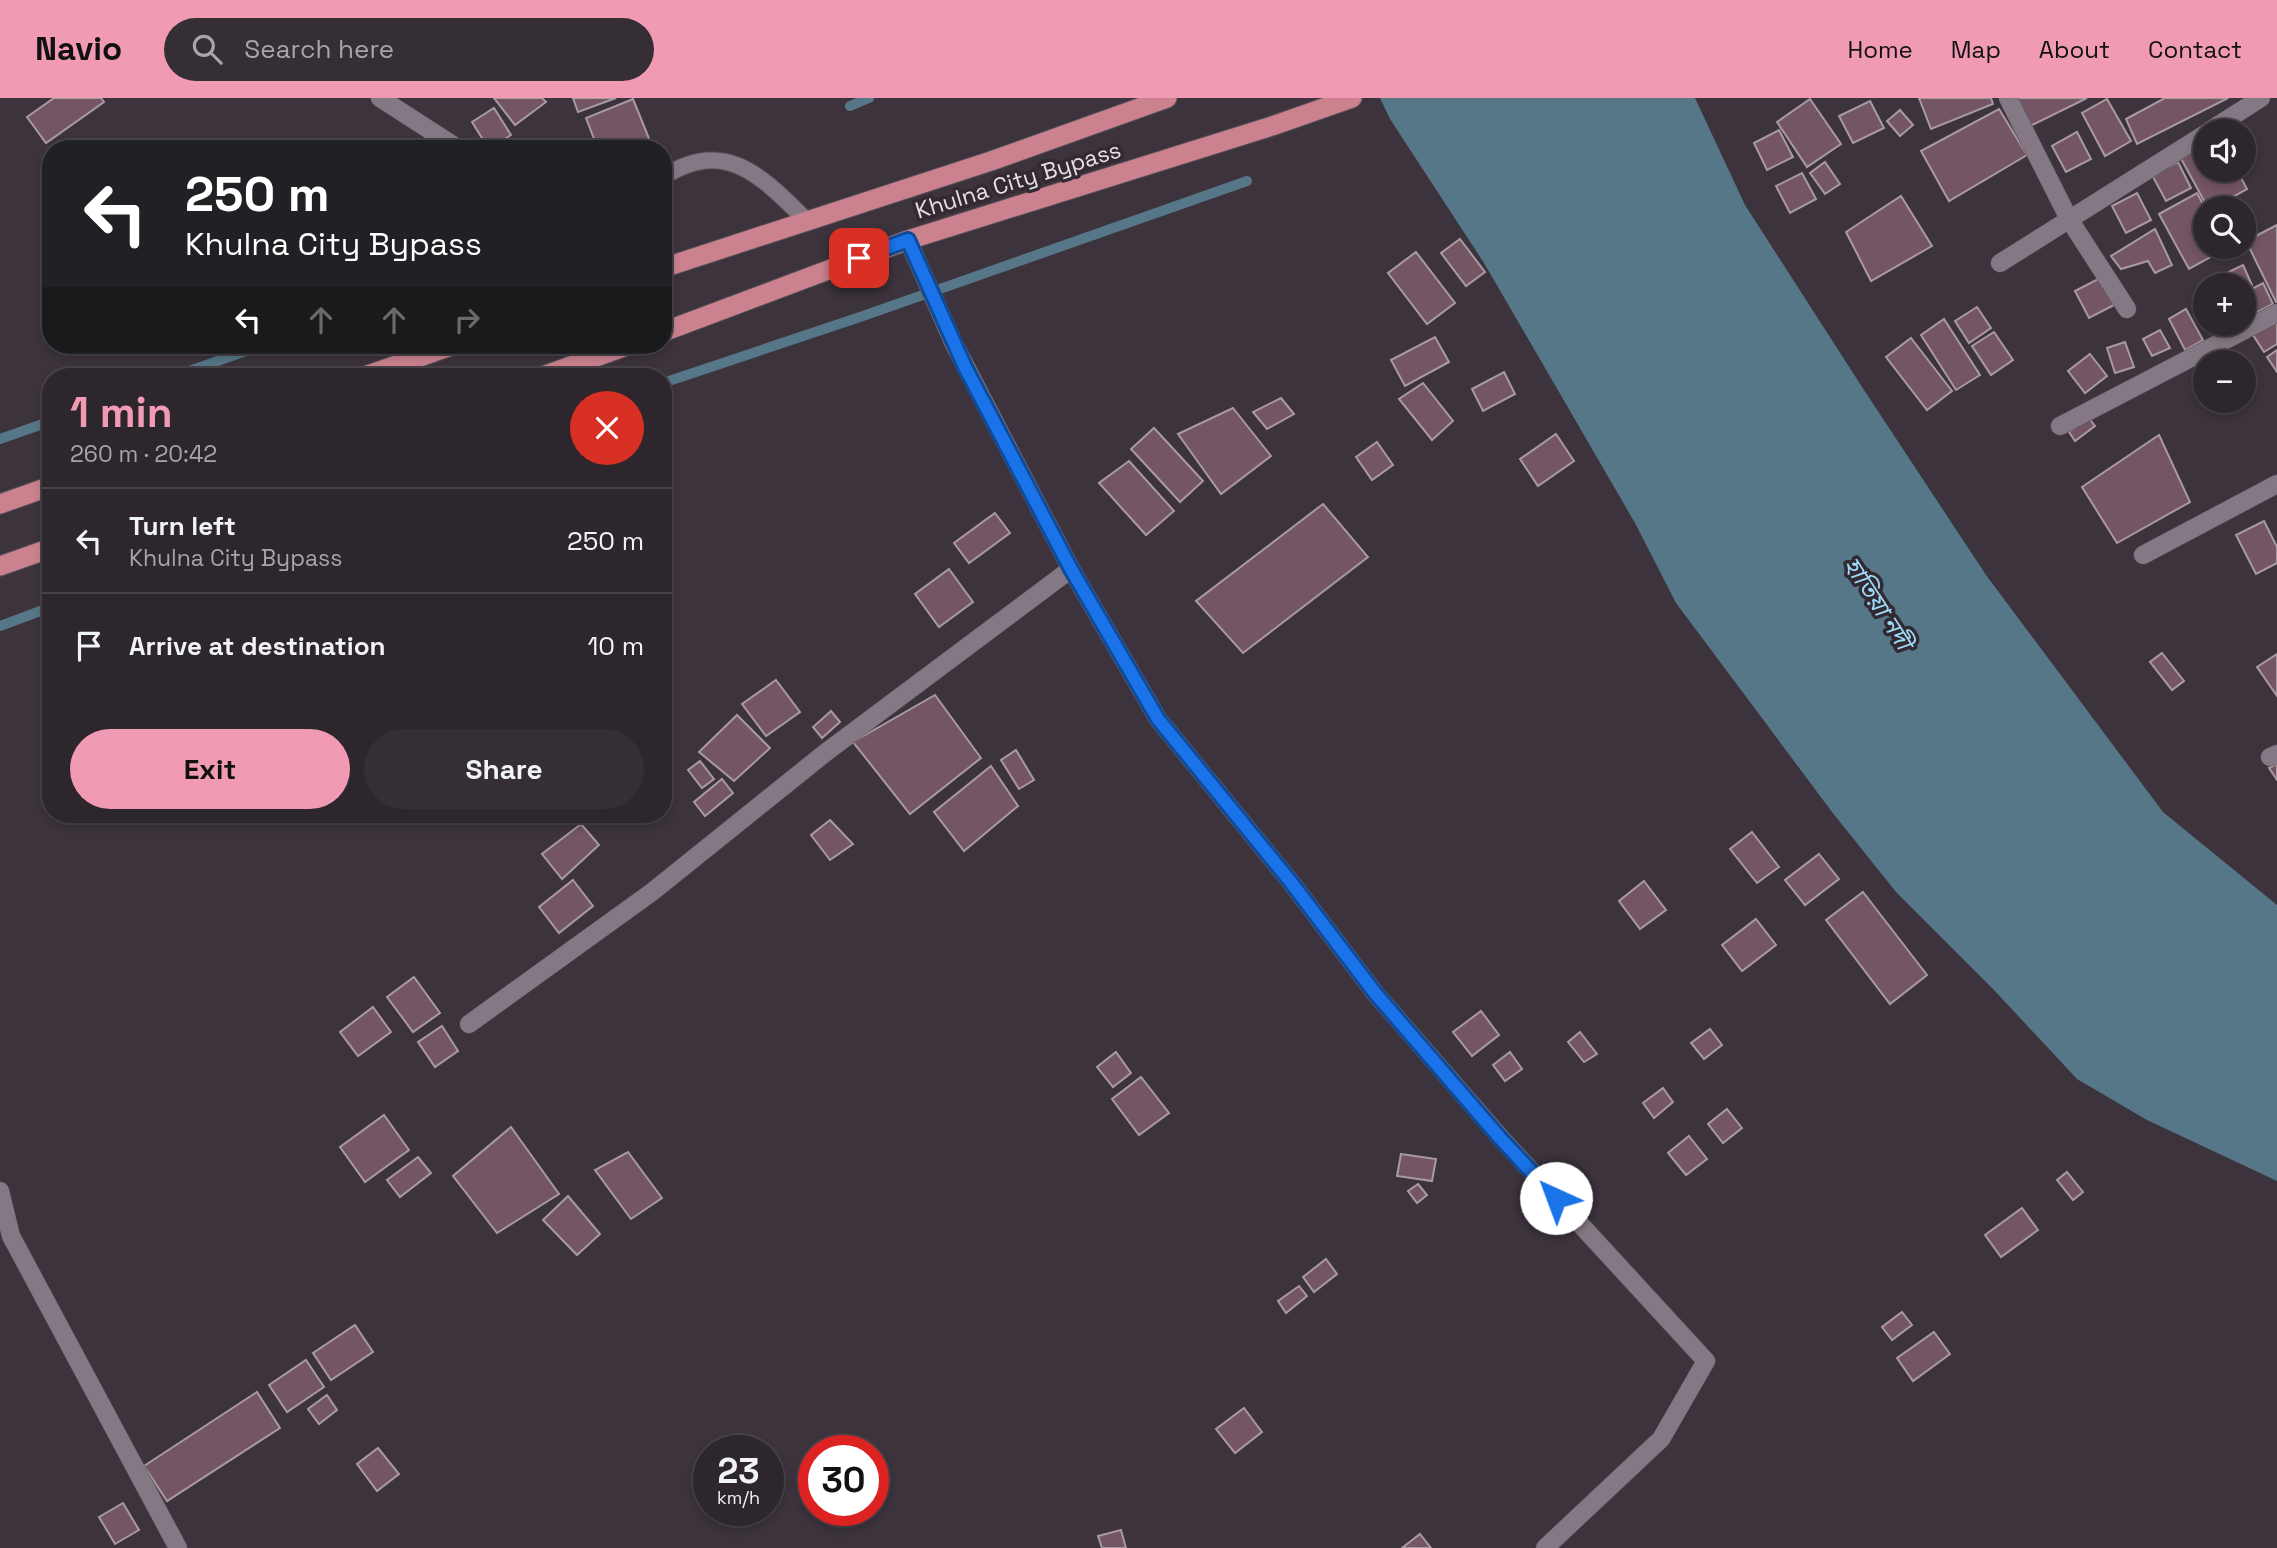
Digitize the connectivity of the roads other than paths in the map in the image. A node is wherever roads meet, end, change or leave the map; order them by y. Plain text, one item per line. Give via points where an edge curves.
1 (380, 98) edge
2 (1167, 98) edge
3 (1352, 98) edge
4 (2008, 98) edge
5 (2261, 98) edge
6 (2228, 119) edge
7 (445, 140) edge
8 (2193, 141) edge
9 (672, 173) edge
10 (2069, 219) junction
11 (807, 220) junction
12 (908, 240) junction
13 (2000, 263) dead end
14 (672, 265) edge
15 (2127, 309) dead end
16 (2277, 313) edge
17 (672, 329) edge
18 (428, 354) edge
19 (604, 354) edge
20 (388, 368) edge
21 (565, 368) edge
22 (2060, 426) dead end
23 (2277, 484) edge
24 (42, 489) edge
25 (0, 504) edge
26 (42, 551) edge
27 (2143, 555) dead end
28 (0, 566) edge
29 (1071, 569) junction
30 (469, 1024) dead end
31 (0, 1191) edge
32 (178, 1548) edge
33 (1545, 1548) edge

1 - 7 street
2 - 11 highway, Khulna City Bypass
3 - 12 highway, Khulna City Bypass
4 - 10 street
5 - 6 street
8 - 10 street
9 - 11 lane via 694,162 719,159 738,164 770,185
10 - 13 street
10 - 15 street
11 - 14 highway, Khulna City Bypass
12 - 17 highway, Khulna City Bypass
12 - 29 street via 954,344
16 - 22 street
18 - 20 highway
19 - 21 highway
23 - 27 street
24 - 25 highway
26 - 28 highway
29 - 30 street via 825,752 652,892
29 - 33 street via 1158,719 1375,993 1500,1138 1706,1361 1661,1439
31 - 32 street via 11,1236

